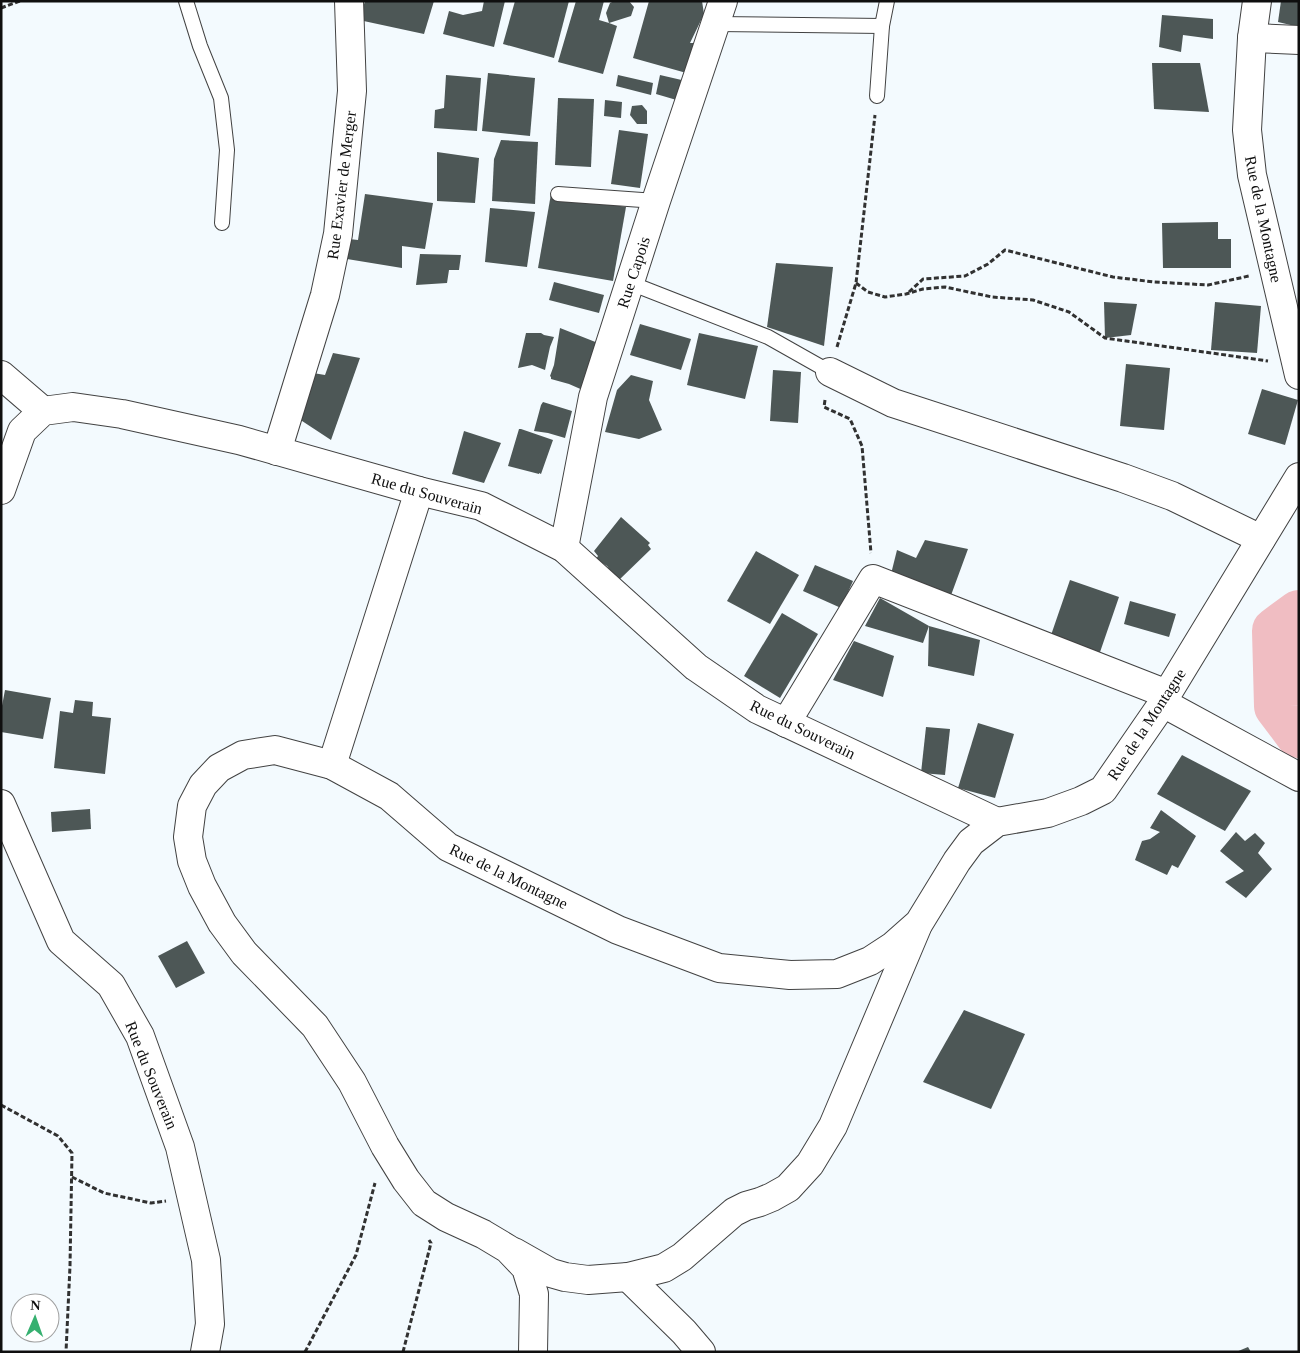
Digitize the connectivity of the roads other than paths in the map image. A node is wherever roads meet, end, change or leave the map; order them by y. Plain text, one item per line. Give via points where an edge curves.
1 (186, 1) edge
2 (349, 1) edge
3 (887, 1) edge
4 (1257, 1) edge
5 (720, 12) edge
6 (882, 26) junction
7 (1252, 38) junction
8 (1299, 40) edge
9 (877, 96) road end
10 (558, 194) dead end
11 (656, 201) junction
12 (222, 223) dead end
13 (630, 283) junction
14 (1297, 370) edge
15 (830, 372) joint
16 (1, 375) edge
17 (43, 411) junction
18 (277, 451) junction
19 (1299, 477) edge
20 (1, 490) edge
21 (419, 491) junction
22 (1262, 539) junction
23 (564, 548) junction
24 (1165, 698) junction
25 (786, 723) junction
26 (332, 765) junction
27 (1299, 777) edge
28 (1, 804) edge
29 (997, 822) junction
30 (919, 923) junction
31 (508, 1249) junction
32 (628, 1277) junction
33 (205, 1352) edge
34 (533, 1352) edge
35 (701, 1352) edge

1 - 12 lane via 221,98 227,150
2 - 18 street, Rue Exavier de Merger via 352,91 338,234 325,295
3 - 6 lane
4 - 7 street, Rue de la Montagne
5 - 6 lane
5 - 11 street, Rue Capois
6 - 9 lane
7 - 8 street
7 - 14 street, Rue de la Montagne via 1247,130 1252,175
10 - 11 lane
11 - 13 street, Rue Capois
13 - 15 lane via 768,337
13 - 23 street, Rue Capois via 593,397
15 - 22 street via 893,403 1172,496
16 - 17 street
17 - 18 street, Rue du Souverain via 73,407 122,414
17 - 20 street via 22,431
18 - 21 street, Rue du Souverain
19 - 22 street, Rue de la Montagne
21 - 23 street, Rue du Souverain via 481,506
21 - 26 street
22 - 24 street, Rue de la Montagne
23 - 25 street, Rue du Souverain via 696,667 757,709
24 - 25 street via 873,579
24 - 27 street
24 - 29 street, Rue de la Montagne via 1103,790 1081,802 1048,813
25 - 29 street, Rue du Souverain
26 - 30 street, Rue de la Montagne via 389,796 448,847 618,930 719,968 837,974 870,961
26 - 31 street, Rue de la Montagne via 275,750 243,755 219,768 203,785 192,806 188,837 192,861 222,923 244,953 315,1026 352,1082 385,1146 424,1203
28 - 33 street, Rue du Souverain via 61,941 111,986 140,1036 180,1147 206,1260 210,1324
29 - 30 street, Rue de la Montagne via 971,842
30 - 32 street via 833,1126 810,1164 788,1188 734,1212 682,1257 664,1268
31 - 32 street via 564,1278
31 - 34 street, Rue de la Montagne via 526,1268 534,1294
32 - 35 street

